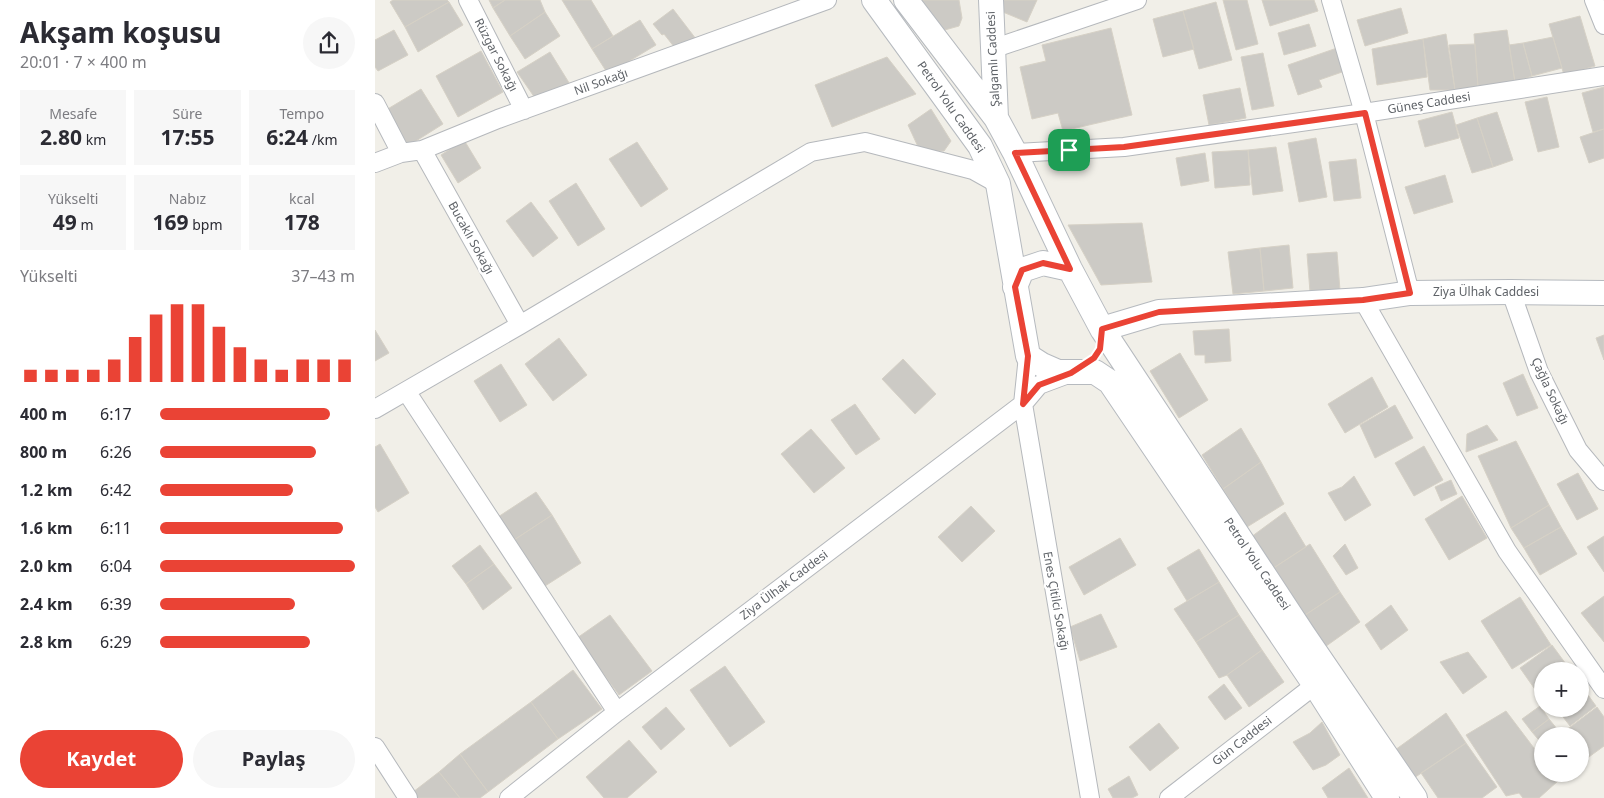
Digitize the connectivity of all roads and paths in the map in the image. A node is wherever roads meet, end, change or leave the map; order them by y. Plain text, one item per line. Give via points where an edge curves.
1 (468, 0) edge
2 (827, 0) edge
3 (874, 0) edge
4 (906, 0) edge
5 (991, 0) edge
6 (1137, 0) edge
7 (1331, 0) edge
8 (1594, 0) edge
9 (1604, 26) edge
10 (992, 48) junction
11 (1604, 76) edge
12 (375, 103) edge
13 (524, 110) junction
14 (1365, 113) junction
15 (996, 118) junction
16 (422, 150) junction
17 (401, 153) junction
18 (1015, 153) junction
19 (375, 163) edge
20 (998, 184) junction
21 (1070, 269) junction
22 (1015, 287) junction
23 (1511, 292) junction
24 (1410, 293) junction
25 (1604, 293) edge
26 (1363, 300) junction
27 (520, 326) junction
28 (1102, 329) junction
29 (1028, 356) junction
30 (1071, 373) junction
31 (406, 391) junction
32 (1023, 404) junction
33 (375, 409) edge
34 (1604, 481) edge
35 (1315, 685) junction
36 (1604, 689) edge
37 (617, 712) junction
38 (375, 747) edge
39 (408, 798) edge
40 (509, 798) edge
41 (1090, 798) edge
42 (1169, 798) edge
43 (1387, 798) edge
44 (1415, 798) edge

1 - 13 street, Rüzgar Sokağı
2 - 13 street, Nil Sokağı
3 - 20 main road, Petrol Yolu Caddesi via 980,146
4 - 15 main road, Petrol Yolu Caddesi
5 - 10 main road, Şalgamlı Caddesi
6 - 10 street
7 - 14 street
8 - 9 street
10 - 15 main road, Şalgamlı Caddesi
11 - 14 street, Güneş Caddesi
12 - 17 street
13 - 16 street, Nil Sokağı
14 - 18 street, Güneş Caddesi via 1124,147
14 - 24 street
15 - 18 main road, Petrol Yolu Caddesi
16 - 17 street, Nil Sokağı
16 - 27 street, Bucaklı Sokağı
17 - 19 street, Nil Sokağı
18 - 21 main road, Petrol Yolu Caddesi
20 - 22 main road, Petrol Yolu Caddesi
20 - 27 street via 973,170 865,142 811,152
21 - 22 main road via 1043,263 1022,270
21 - 28 main road, Petrol Yolu Caddesi
22 - 29 main road, Petrol Yolu Caddesi
23 - 24 main road, Ziya Ülhak Caddesi
23 - 25 main road, Ziya Ülhak Caddesi
23 - 34 street, Çağla Sokağı via 1539,372 1578,450
24 - 26 main road, Ziya Ülhak Caddesi
26 - 28 main road, Ziya Ülhak Caddesi via 1159,312
26 - 36 street via 1507,551
27 - 31 street
28 - 30 main road via 1100,349 1094,358
28 - 44 main road, Petrol Yolu Caddesi
29 - 30 main road, Petrol Yolu Caddesi via 1042,366
29 - 32 street
30 - 32 street, Ziya Ülhak Caddesi via 1039,385
30 - 35 main road, Petrol Yolu Caddesi via 1095,372 1110,382
31 - 33 street
31 - 37 street
32 - 37 street, Ziya Ülhak Caddesi
32 - 41 street, Enes Çitilci Sokağı
35 - 42 street, Gün Caddesi
35 - 43 main road, Petrol Yolu Caddesi
37 - 40 street, Ziya Ülhak Caddesi
38 - 39 street

